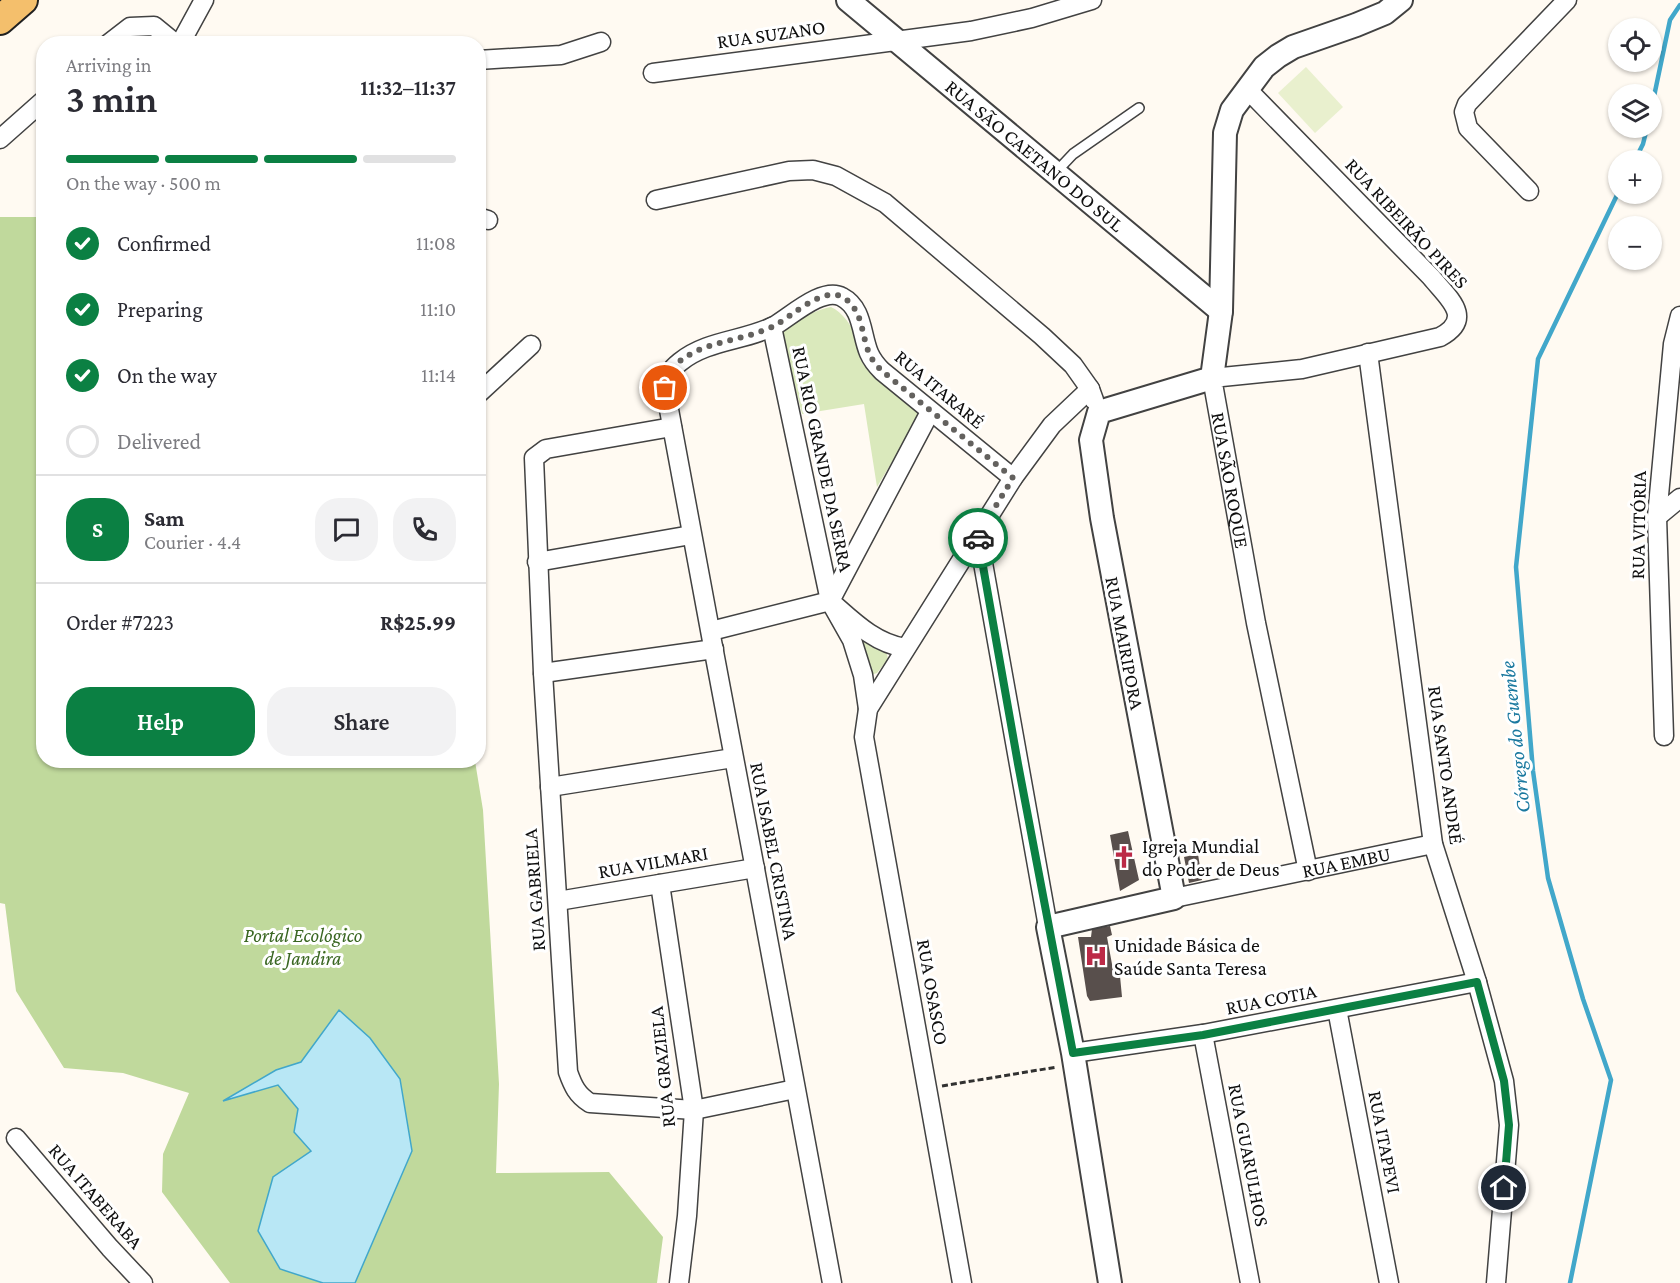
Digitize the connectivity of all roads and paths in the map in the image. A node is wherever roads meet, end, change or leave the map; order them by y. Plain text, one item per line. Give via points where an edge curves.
1 (22, 0) edge
2 (204, 0) edge
3 (848, 0) edge
4 (1092, 0) edge
5 (1401, 0) edge
6 (1567, 0) edge
7 (0, 20) edge
8 (118, 36) edge
9 (167, 36) edge
10 (183, 36) edge
11 (895, 40) junction
12 (601, 42) dead end
13 (486, 60) edge
14 (653, 73) dead end
15 (1247, 89) junction
16 (36, 107) edge
17 (1139, 108) dead end
18 (0, 139) edge
19 (1054, 174) junction
20 (1529, 191) dead end
21 (656, 200) dead end
22 (1221, 311) junction
23 (1680, 316) edge
24 (772, 327) junction
25 (531, 345) dead end
26 (1368, 353) junction
27 (1212, 378) junction
28 (486, 387) edge
29 (1090, 389) junction
30 (930, 412) junction
31 (1099, 412) junction
32 (672, 427) junction
33 (1013, 478) junction
34 (1680, 498) edge
35 (1657, 517) junction
36 (691, 535) junction
37 (978, 535) junction
38 (537, 561) junction
39 (830, 601) junction
40 (712, 640) junction
41 (905, 648) junction
42 (543, 674) junction
43 (867, 709) junction
44 (1664, 736) dead end
45 (733, 758) junction
46 (550, 787) junction
47 (1433, 844) junction
48 (755, 867) junction
49 (1308, 871) junction
50 (660, 884) junction
51 (1174, 898) junction
52 (558, 901) junction
53 (1048, 927) junction
54 (1477, 982) junction
55 (1337, 1009) junction
56 (1203, 1035) junction
57 (1073, 1059) junction
58 (928, 1088) junction
59 (795, 1089) junction
60 (694, 1110) junction
61 (16, 1138) dead end
62 (143, 1283) edge
63 (680, 1283) edge
64 (832, 1283) edge
65 (962, 1283) edge
66 (1110, 1283) edge
67 (1250, 1283) edge
68 (1389, 1283) edge
69 (1496, 1283) edge

1 - 7 main road
2 - 10 street
3 - 11 street, RUA SÃO CAETANO DO SUL
4 - 11 street, RUA SUZANO via 1032,18
5 - 15 street, RUA SÃO ROQUE via 1385,13 1356,26 1293,47 1264,67
6 - 20 street via 1467,104 1464,112 1468,128
8 - 9 street via 130,27 154,26
11 - 14 street, RUA SUZANO
11 - 19 street, RUA SÃO CAETANO DO SUL
12 - 13 street via 561,55
15 - 22 street, RUA SÃO ROQUE via 1232,110 1225,133
15 - 26 street, RUA RIBEIRÃO PIRES via 1431,276 1457,311 1456,325 1440,337
16 - 18 street
17 - 19 lane via 1073,154
19 - 22 street, RUA SÃO CAETANO DO SUL
21 - 29 street via 789,171 813,170 836,176 885,203 1042,336 1073,365
22 - 27 street, RUA SÃO ROQUE
23 - 35 street, RUA VITÓRIA via 1673,344
24 - 30 street, RUA ITARARÉ via 815,299 831,294 841,296 858,314 873,360
24 - 32 street, RUA ISABEL CRISTINA via 710,346 682,360 668,373 665,388
24 - 39 street, RUA RIO GRANDE DA SERRA
25 - 28 street
26 - 27 street, RUA RIBEIRÃO PIRES via 1302,369
26 - 47 street, RUA SANTO ANDRÉ
27 - 31 street
27 - 49 street, RUA SÃO ROQUE via 1256,623
29 - 31 street
29 - 33 street, RUA OSASCO via 1052,425
30 - 33 street, RUA ITARARÉ
30 - 39 street
31 - 51 street, RUA MAIRIPORA via 1091,440 1102,518
32 - 36 street, RUA ISABEL CRISTINA
32 - 38 street, RUA GABRIELA via 546,448 534,458
33 - 37 street, RUA OSASCO
34 - 35 street
35 - 44 street, RUA VITÓRIA
36 - 38 street
36 - 40 street, RUA ISABEL CRISTINA
37 - 41 street, RUA OSASCO
37 - 53 street
38 - 42 street, RUA GABRIELA
39 - 40 street
39 - 41 street via 877,639
39 - 43 street, RUA OSASCO via 852,640
40 - 42 street
40 - 45 street, RUA ISABEL CRISTINA
41 - 43 street, RUA OSASCO
42 - 46 street, RUA GABRIELA
43 - 58 street, RUA OSASCO via 864,737
45 - 46 street
45 - 48 street, RUA ISABEL CRISTINA
46 - 52 street, RUA GABRIELA
47 - 49 street, RUA EMBU
47 - 54 street, RUA SANTO ANDRÉ
48 - 50 street, RUA VILMARI
48 - 59 street, RUA ISABEL CRISTINA
49 - 51 street, RUA EMBU
50 - 52 street, RUA VILMARI
50 - 60 street, RUA GRAZIELA
51 - 53 street, RUA EMBU
52 - 60 street, RUA GABRIELA via 568,1072 579,1097 590,1103
53 - 57 street
54 - 55 street, RUA COTIA
54 - 69 street, RUA SANTO ANDRÉ via 1504,1081 1509,1125
55 - 56 street, RUA COTIA
55 - 68 street, RUA ITAPEVI
56 - 57 street, RUA COTIA
56 - 67 street, RUA GUARULHOS
57 - 58 path
57 - 66 street
58 - 65 street, RUA OSASCO
59 - 60 street, RUA GABRIELA
59 - 64 street, RUA ISABEL CRISTINA
60 - 63 street, RUA GRAZIELA
61 - 62 street, RUA ITABERABA

